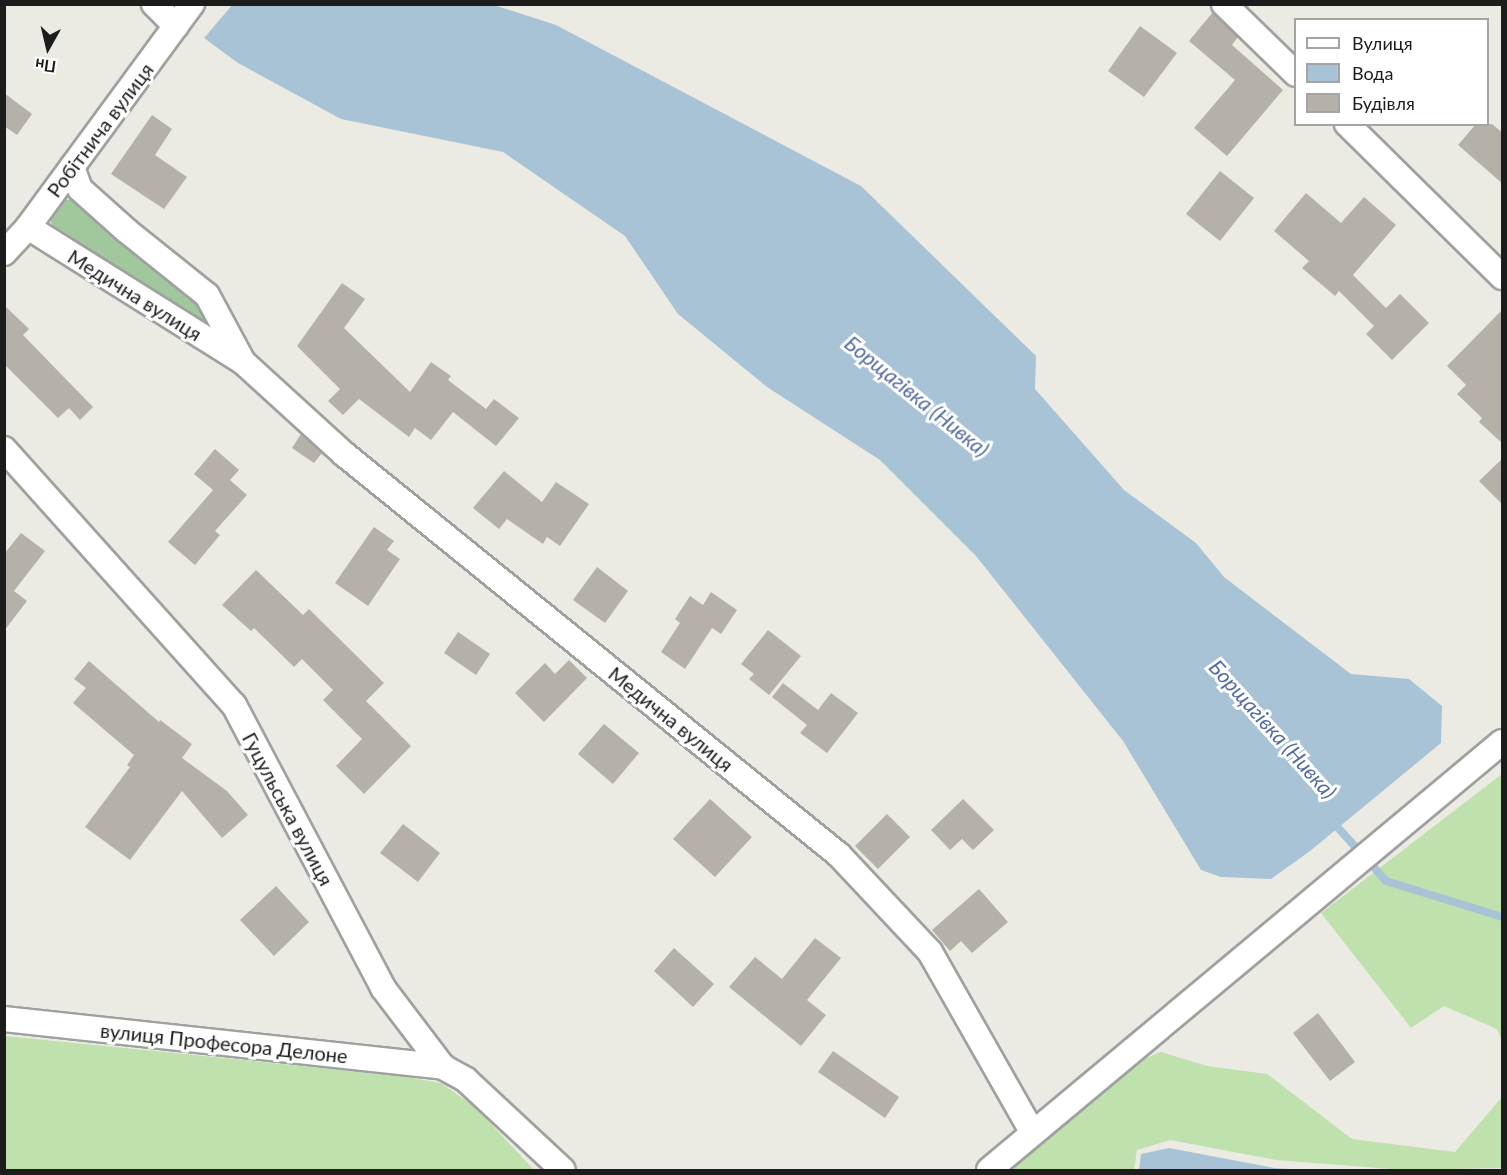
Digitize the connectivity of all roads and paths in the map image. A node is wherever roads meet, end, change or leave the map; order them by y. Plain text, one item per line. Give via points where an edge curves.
1 (154, 4) edge
2 (192, 4) edge
3 (1224, 4) edge
4 (176, 26) junction
5 (1294, 72) edge
6 (1349, 126) edge
7 (72, 167) junction
8 (28, 227) junction
9 (4, 253) edge
10 (1503, 278) edge
11 (243, 363) junction
12 (4, 449) edge
13 (1503, 742) edge
14 (4, 1019) edge
15 (443, 1067) junction
16 (1033, 1133) junction
17 (563, 1170) edge
18 (989, 1170) edge

1 - 4 street
2 - 4 street, Робітнича вулиця
3 - 5 street
4 - 7 street, Робітнича вулиця
6 - 10 street
7 - 8 street, Робітнича вулиця
7 - 11 street, Медична вулиця via 80,189 207,295
8 - 9 street, Робітнича вулиця
8 - 11 street, Медична вулиця
11 - 16 street, Медична вулиця via 344,454 839,855 930,952
12 - 15 street, Гуцульська вулиця via 234,705 383,988
13 - 16 street
14 - 15 street, вулиця Професора Делоне
15 - 17 street, Гуцульська вулиця via 466,1080
16 - 18 street

